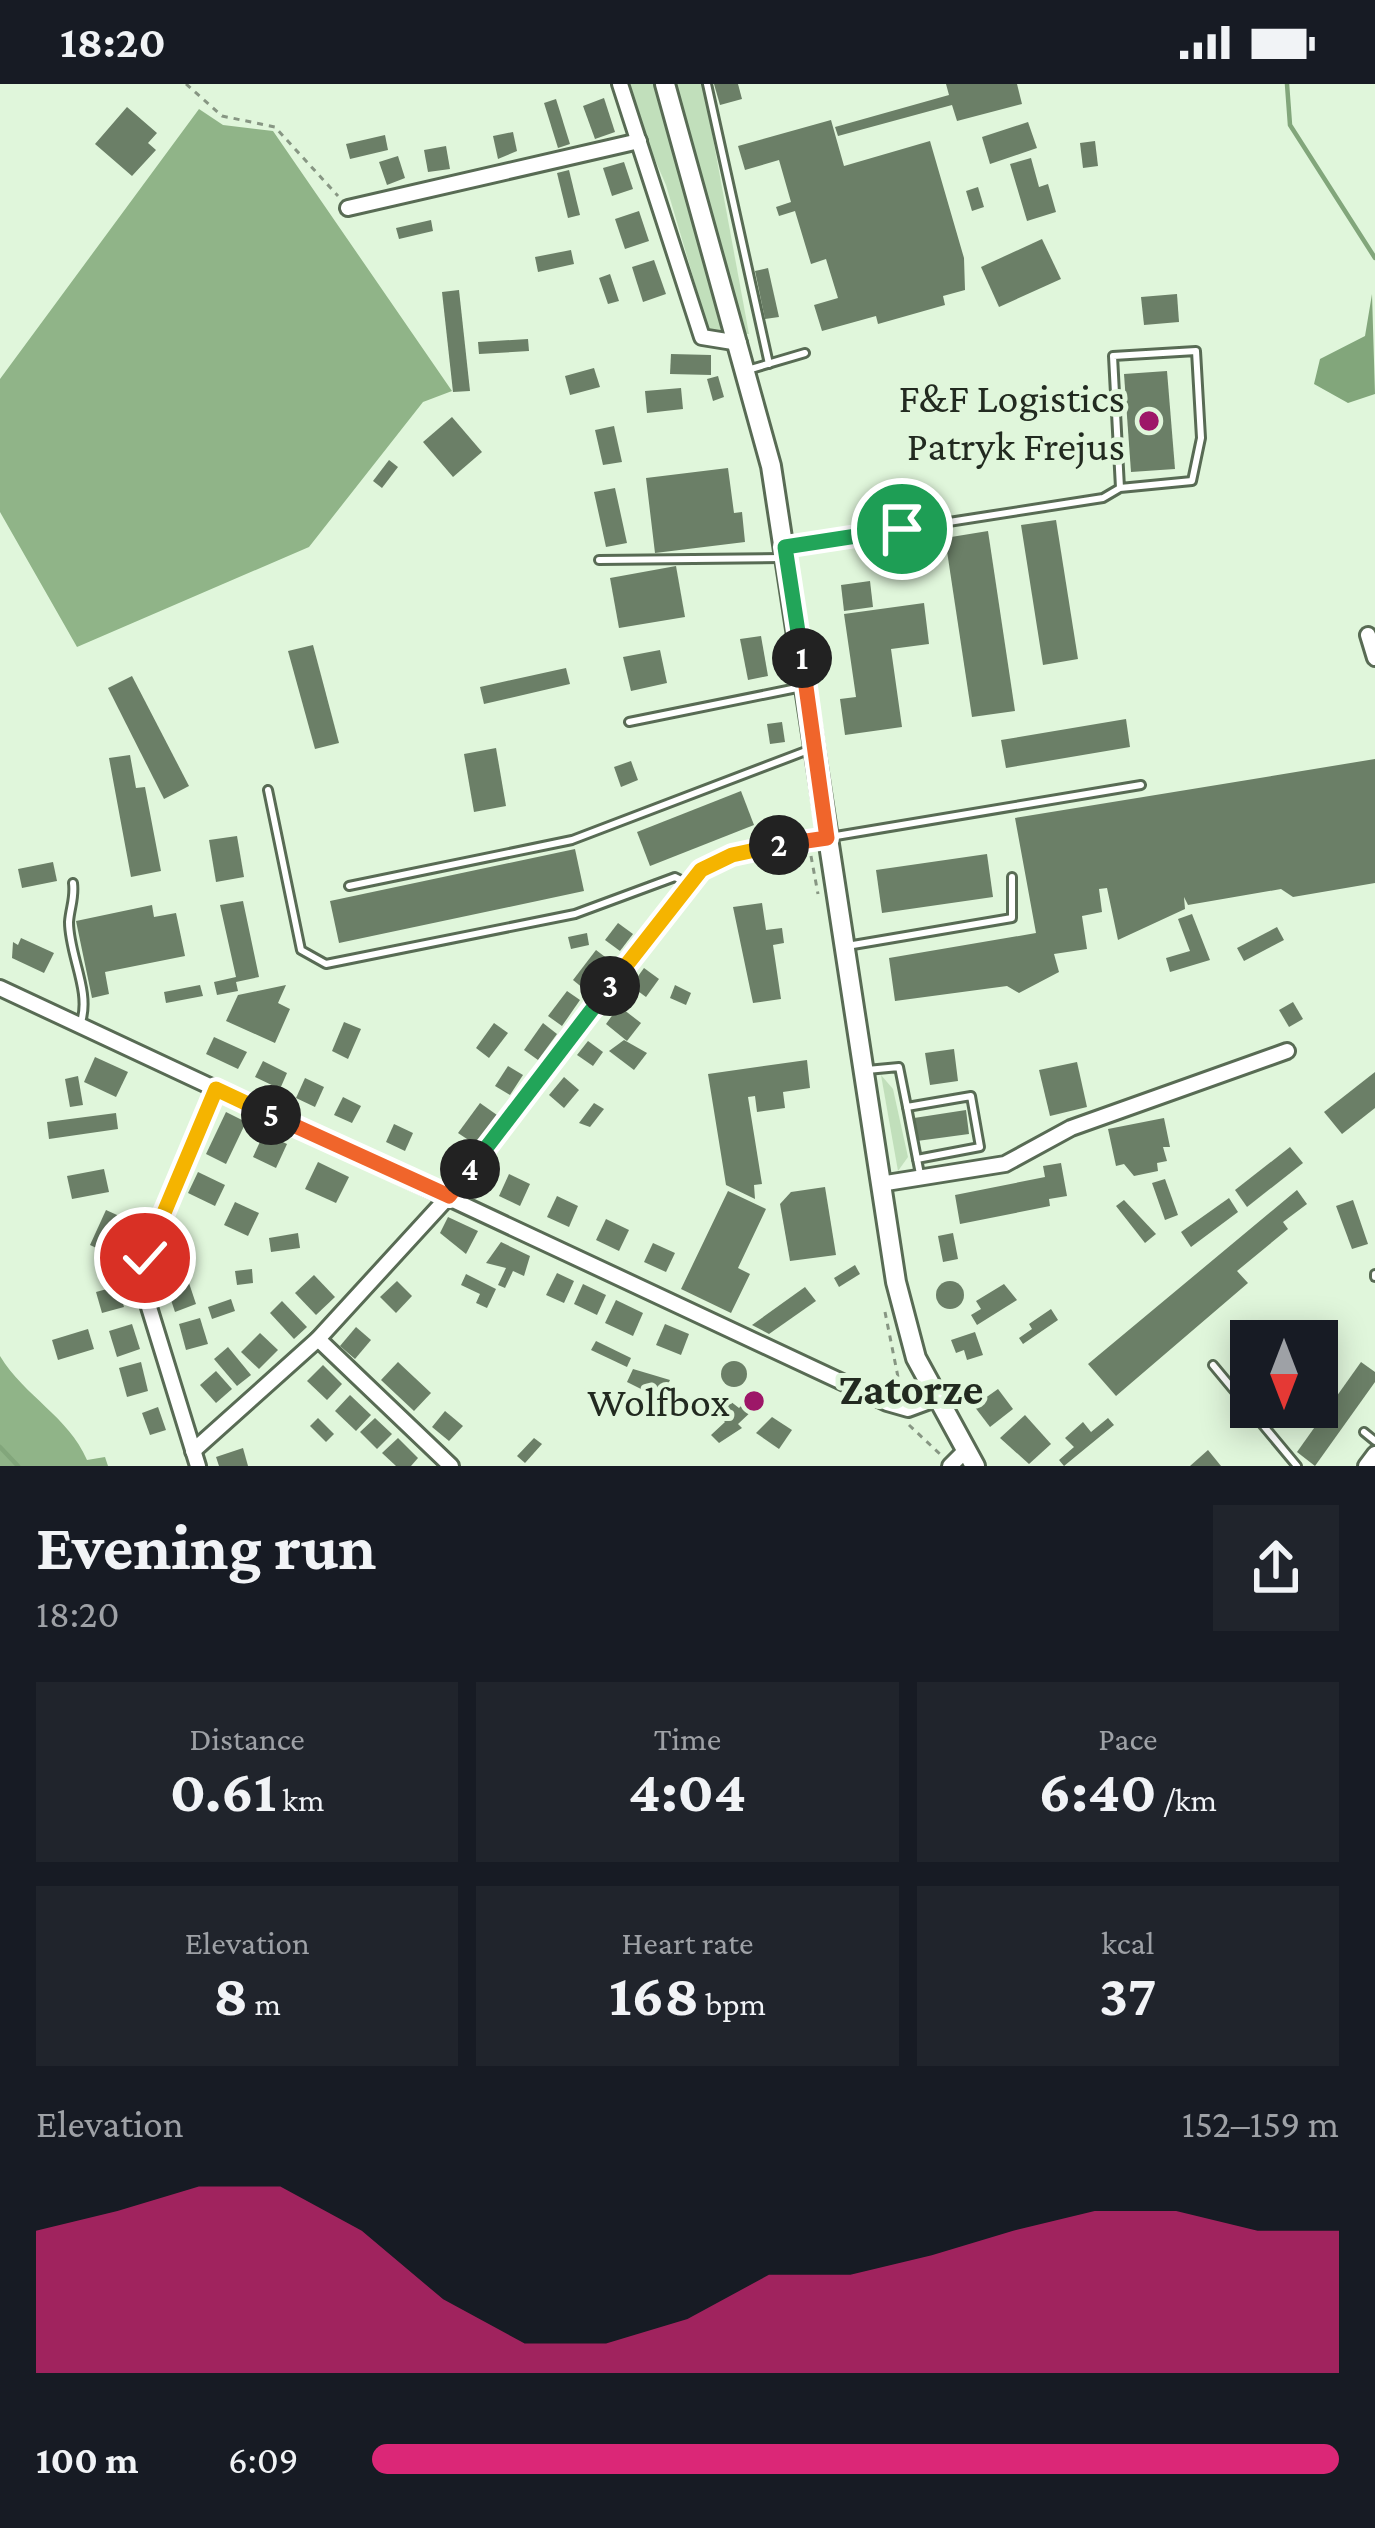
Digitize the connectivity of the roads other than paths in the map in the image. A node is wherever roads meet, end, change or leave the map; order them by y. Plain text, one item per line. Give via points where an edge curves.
1 (620, 84) edge
2 (665, 84) edge
3 (707, 84) edge
4 (638, 141) junction
5 (348, 208) road end
6 (739, 343) junction
7 (805, 353) dead end
8 (769, 364) junction
9 (747, 370) junction
10 (1120, 488) junction
11 (786, 553) junction
12 (599, 560) dead end
13 (1367, 635) dead end
14 (1375, 658) edge
15 (806, 686) junction
16 (629, 722) dead end
17 (814, 748) junction
18 (1141, 785) dead end
19 (268, 790) dead end
20 (827, 838) junction
21 (1012, 878) dead end
22 (73, 883) dead end
23 (688, 884) junction
24 (349, 886) dead end
25 (844, 946) junction
26 (0, 988) edge
27 (80, 1025) junction
28 (1287, 1051) dead end
29 (863, 1071) junction
30 (216, 1089) junction
31 (907, 1107) junction
32 (917, 1159) junction
33 (920, 1178) junction
34 (880, 1184) junction
35 (449, 1196) junction
36 (318, 1340) junction
37 (1213, 1365) dead end
38 (935, 1399) junction
39 (1364, 1432) dead end
40 (1375, 1441) edge
41 (1375, 1454) edge
42 (195, 1458) edge
43 (964, 1461) edge
44 (451, 1466) edge
45 (1297, 1466) edge
46 (1366, 1466) edge

1 - 4 street
2 - 6 main road
3 - 8 lane
4 - 5 street
4 - 6 street via 702,337
6 - 9 main road
7 - 8 lane
8 - 9 lane
9 - 11 main road via 780,464
10 - 10 lane via 1113,356 1196,352 1201,437 1192,481
10 - 11 lane via 1103,499
11 - 12 lane
11 - 15 main road
13 - 14 street
15 - 16 lane
15 - 17 main road
17 - 20 main road
17 - 24 lane via 572,840
18 - 20 lane
19 - 23 lane via 302,950 326,964 575,914 675,877
20 - 23 street via 732,855
20 - 25 main road
21 - 25 lane via 1012,918
22 - 27 lane
23 - 35 street
25 - 29 main road
26 - 27 street
27 - 30 street
28 - 33 street via 1071,1128 1005,1164
29 - 31 lane via 899,1067
29 - 34 main road
30 - 35 street
30 - 42 street via 145,1258 144,1291
31 - 32 lane
31 - 32 lane via 971,1096 980,1147
32 - 33 lane
33 - 34 street
34 - 38 main road via 904,1321
35 - 36 street
35 - 38 street via 887,1403 908,1408
36 - 42 street
36 - 44 street
37 - 45 lane
38 - 43 main road
39 - 40 lane
41 - 46 street

